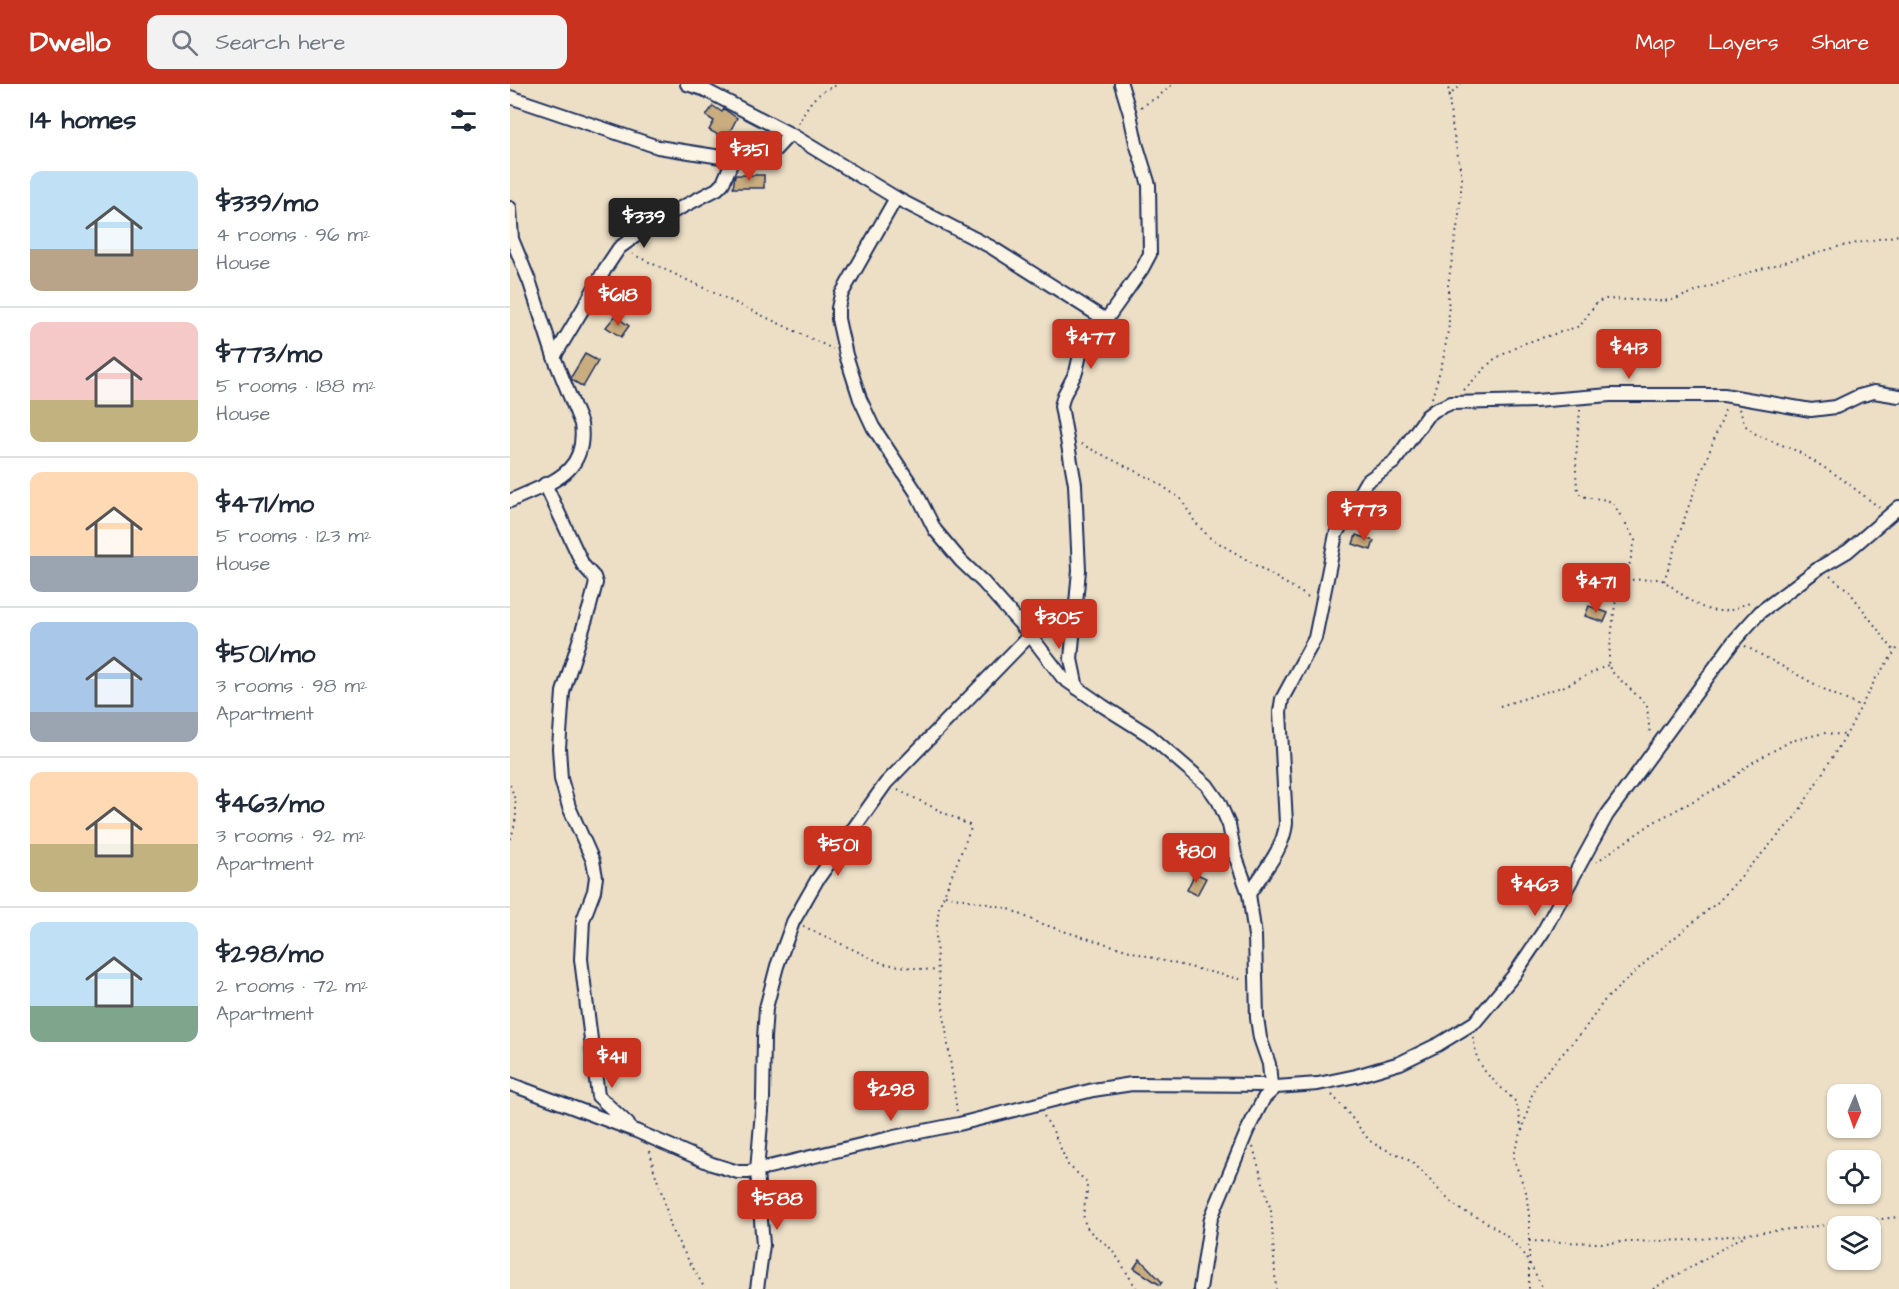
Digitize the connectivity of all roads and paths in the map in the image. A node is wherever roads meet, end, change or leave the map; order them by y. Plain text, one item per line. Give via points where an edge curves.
1 (687, 84) edge
2 (839, 84) edge
3 (1120, 84) edge
4 (1173, 84) edge
5 (1448, 84) edge
6 (1461, 84) edge
7 (510, 97) edge
8 (1448, 98) junction
9 (1130, 114) junction
10 (791, 135) junction
11 (734, 157) junction
12 (896, 198) junction
13 (510, 208) edge
14 (1899, 235) edge
15 (619, 248) junction
16 (1106, 320) junction
17 (846, 355) junction
18 (554, 357) junction
19 (1899, 396) edge
20 (1733, 397) junction
21 (1581, 398) junction
22 (1451, 403) junction
23 (1427, 416) junction
24 (1065, 436) junction
25 (545, 484) junction
26 (510, 501) edge
27 (1894, 511) edge
28 (1819, 568) junction
29 (1626, 580) junction
30 (1664, 581) junction
31 (1755, 601) dead end
32 (1322, 606) junction
33 (1030, 635) junction
34 (1734, 641) junction
35 (1899, 646) edge
36 (1894, 651) junction
37 (1608, 665) junction
38 (1077, 688) junction
39 (1500, 706) dead end
40 (1860, 706) junction
41 (1846, 735) junction
42 (1651, 753) junction
43 (886, 783) junction
44 (510, 785) edge
45 (510, 841) edge
46 (1595, 863) dead end
47 (1249, 894) junction
48 (944, 895) junction
49 (793, 921) junction
50 (938, 971) junction
51 (1256, 983) junction
52 (1475, 1022) junction
53 (510, 1084) edge
54 (1318, 1084) junction
55 (1274, 1086) junction
56 (1035, 1105) junction
57 (959, 1124) junction
58 (1248, 1130) junction
59 (1522, 1131) junction
60 (641, 1133) junction
61 (757, 1171) junction
62 (1899, 1217) edge
63 (1747, 1234) junction
64 (1529, 1241) junction
65 (1529, 1261) junction
66 (705, 1289) edge
67 (757, 1289) edge
68 (1137, 1289) edge
69 (1200, 1289) edge
70 (1275, 1289) edge
71 (1529, 1289) edge
72 (1543, 1289) edge
73 (1653, 1289) edge

1 - 10 street
2 - 10 path via 812,99
3 - 9 street
4 - 9 path
5 - 8 path
6 - 8 path
7 - 11 street via 657,147
8 - 23 path via 1461,187 1448,285 1449,325
9 - 16 street via 1149,185 1150,254
10 - 11 street via 763,155
10 - 12 street
11 - 15 street via 717,189 659,219
12 - 16 street via 991,247
12 - 17 street via 841,295 838,319
13 - 18 street via 512,239
14 - 22 path via 1754,270 1672,300 1601,300 1580,326 1522,344 1493,360
15 - 17 path
15 - 18 street
16 - 24 street via 1083,342 1076,372 1064,395 1061,406
17 - 33 street via 873,427 916,492 935,530
18 - 25 street via 581,424 581,447 565,475
19 - 20 street via 1874,392 1836,408 1811,410
20 - 21 street
20 - 27 path via 1746,426 1758,435 1797,451
20 - 30 path via 1688,508
21 - 22 street
21 - 29 path via 1575,477 1582,496 1613,503 1633,537
22 - 23 street
23 - 32 street via 1394,462 1366,482 1336,534
24 - 32 path via 1155,481 1181,500 1209,537
24 - 38 street via 1075,484 1079,570 1071,659
25 - 26 street
25 - 60 street via 583,565 596,583 563,692 559,748 561,779 569,807 596,877 584,920 581,959 598,1096
27 - 28 street via 1848,551
28 - 34 street via 1760,612
28 - 36 path via 1849,591
29 - 30 path
29 - 37 path via 1615,604
30 - 31 path via 1702,609 1732,610
32 - 47 street via 1315,638 1282,699 1285,835
33 - 38 street via 1063,678
33 - 43 street
34 - 40 path
34 - 42 street
35 - 36 path
36 - 40 path
37 - 39 path via 1565,686
37 - 42 path via 1647,706
38 - 47 street via 1149,735 1207,785 1229,825
40 - 41 path
41 - 46 path via 1824,734 1791,741 1753,762 1725,784 1654,822
41 - 59 path via 1796,816 1719,901 1604,1001 1538,1081
42 - 52 street via 1607,815 1544,932
43 - 48 path via 969,825 971,830
43 - 49 street via 817,880
44 - 45 path via 517,821
47 - 51 street via 1256,936
48 - 50 path via 936,934
48 - 51 path via 1007,908 1037,922 1160,960
49 - 50 path via 884,964
49 - 61 street via 766,1008
50 - 57 path
51 - 55 street via 1260,1038
52 - 54 street via 1400,1063
52 - 59 path via 1472,1034 1477,1058 1486,1073 1516,1102
53 - 60 street
54 - 55 street
54 - 65 path via 1346,1108 1369,1140 1411,1162 1458,1208 1512,1240
55 - 56 street via 1132,1084
55 - 58 street
56 - 57 street
56 - 68 path via 1048,1120 1068,1165 1086,1181 1085,1226 1111,1249
57 - 61 street
58 - 69 street via 1211,1218
58 - 70 path via 1271,1211
59 - 64 path via 1514,1160 1526,1192
60 - 61 street via 712,1164 738,1172
60 - 66 path via 672,1231
61 - 67 street via 763,1245
62 - 63 path
63 - 64 path via 1651,1242
63 - 73 path
64 - 65 path
65 - 71 path
65 - 72 path

